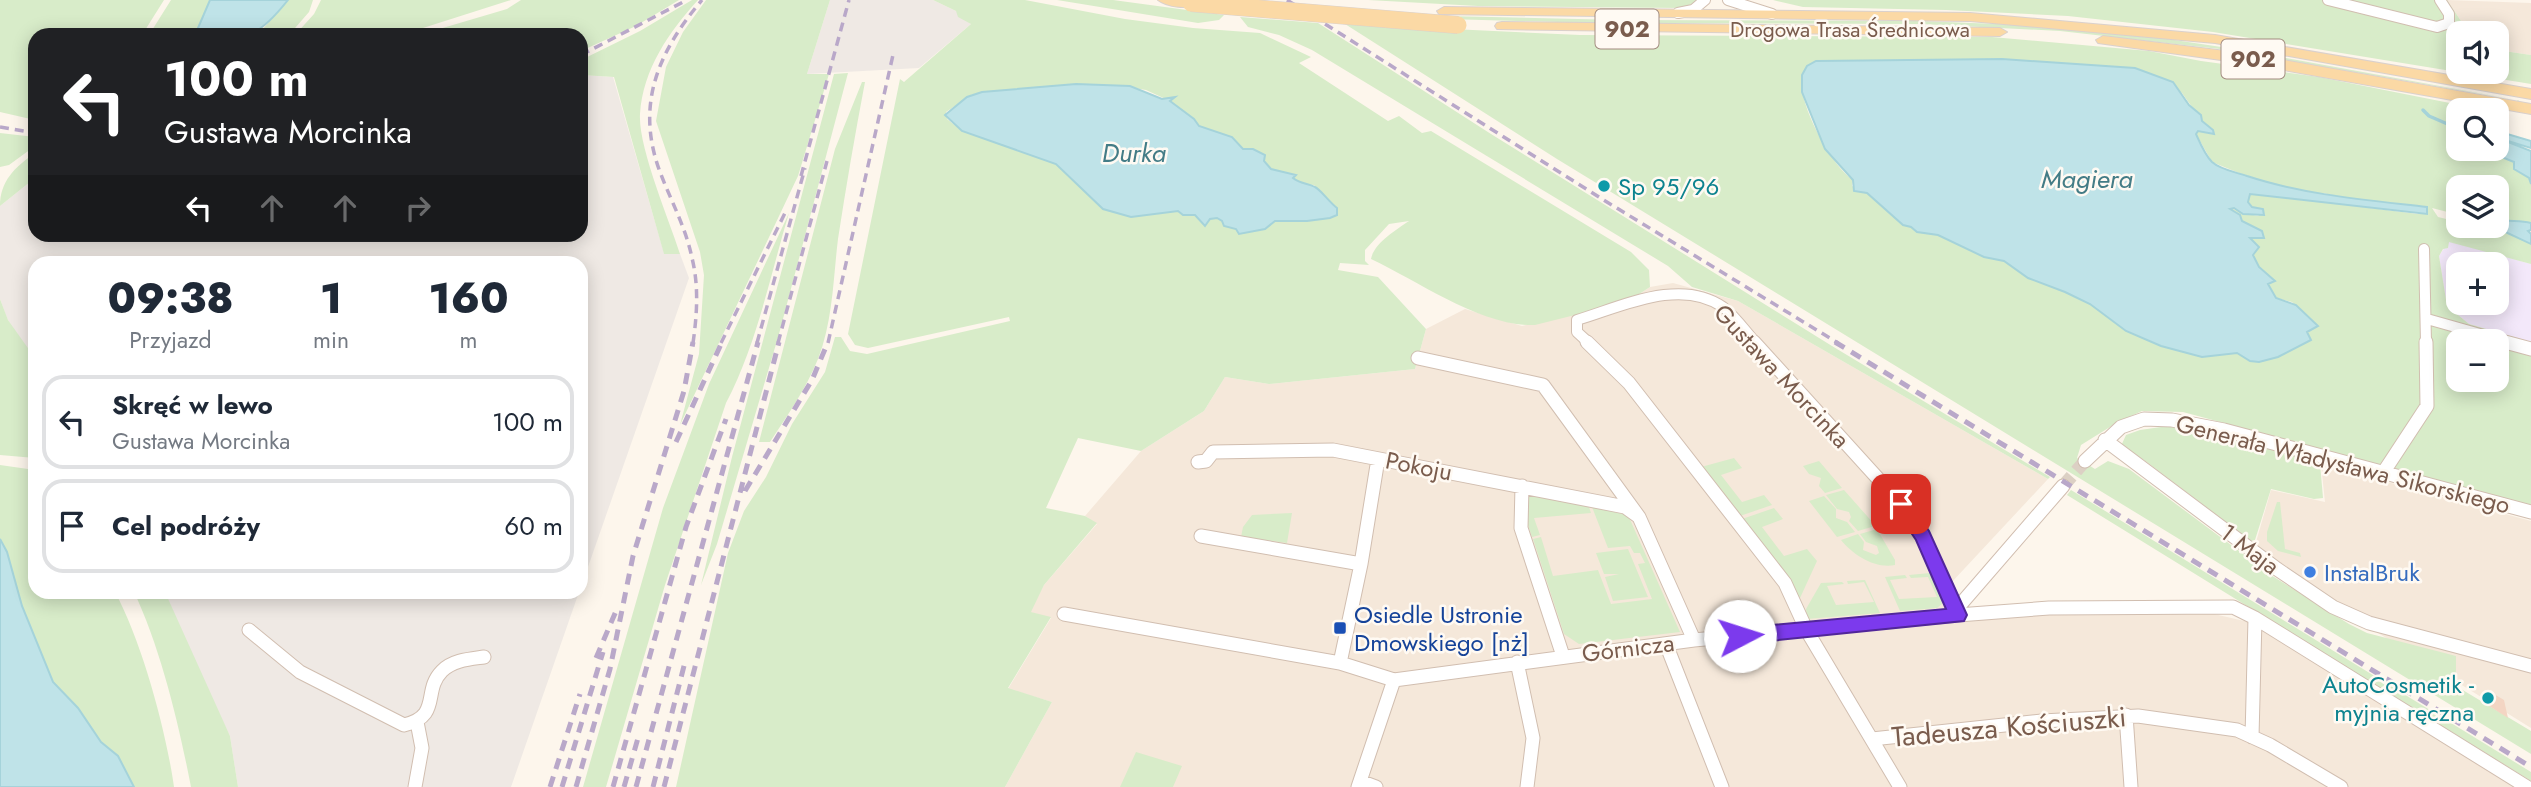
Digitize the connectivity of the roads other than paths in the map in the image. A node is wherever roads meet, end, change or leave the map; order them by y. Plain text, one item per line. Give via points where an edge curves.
1 (1165, 0) edge
2 (1283, 0) edge
3 (1705, 0) edge
4 (1728, 0) edge
5 (2328, 0) edge
6 (2440, 0) edge
7 (1669, 15) junction
8 (1779, 16) junction
9 (2323, 57) junction
10 (2379, 80) junction
11 (2531, 86) edge
12 (2531, 94) edge
13 (2531, 109) edge
14 (2531, 116) edge
15 (2424, 248) dead end
16 (2427, 319) junction
17 (2531, 349) edge
18 (1418, 358) dead end
19 (2105, 440) junction
20 (1378, 458) junction
21 (2085, 461) tunnel mouth
22 (1198, 462) dead end
23 (2383, 472) junction
24 (1522, 486) junction
25 (2063, 486) tunnel mouth
26 (2531, 512) edge
27 (1639, 517) junction
28 (1201, 536) dead end
29 (1361, 564) junction
30 (1064, 614) dead end
31 (1958, 615) junction
32 (2255, 618) junction
33 (249, 630) dead end
34 (1807, 631) junction
35 (1695, 640) junction
36 (1666, 644) junction
37 (1563, 656) junction
38 (484, 657) dead end
39 (1517, 662) junction
40 (1340, 663) junction
41 (2531, 666) edge
42 (1394, 680) junction
43 (2126, 715) junction
44 (417, 722) junction
45 (2252, 737) junction
46 (1872, 739) junction
47 (1359, 784) edge
48 (415, 787) edge
49 (1376, 787) edge
50 (1527, 787) edge
51 (1722, 787) edge
52 (1900, 787) edge
53 (2131, 787) edge
54 (2341, 787) edge
55 (2528, 787) edge

1 - 10 main road, Drogowa Trasa Średnicowa / 902, bridge via 1458,25 2035,34 2192,50
2 - 7 main road, Drogowa Trasa Średnicowa / 902 via 1444,11
3 - 7 street via 1693,10
4 - 8 street
5 - 6 street via 2437,27 2449,23 2450,18
7 - 8 main road, Drogowa Trasa Średnicowa / 902
8 - 9 main road, Drogowa Trasa Średnicowa / 902 via 2049,22
9 - 11 main road
9 - 12 main road, Drogowa Trasa Średnicowa / 902
10 - 13 main road, Drogowa Trasa Średnicowa / 902
10 - 14 main road
15 - 16 street
16 - 17 street
16 - 23 street via 2427,406
18 - 27 street via 1543,385
19 - 21 street, Generała Władysława Sikorskiego
19 - 23 street, Generała Władysława Sikorskiego via 2123,425 2137,421 2181,421
19 - 41 street, 1 Maja via 2333,607 2369,622
20 - 22 street, Pokoju via 1318,449 1213,452 1206,461
20 - 24 street, Pokoju
20 - 29 street
23 - 26 street, Generała Władysława Sikorskiego
24 - 27 street, Pokoju via 1625,507
24 - 37 street via 1521,528
25 - 31 street via 1960,605
27 - 35 street
28 - 29 street
29 - 40 street
30 - 40 street, Górnicza
31 - 32 street, Górnicza via 2049,608 2223,606
31 - 34 street, Górnicza
31 - 34 street, Gustawa Morcinka via 1923,536 1901,504 1724,308 1699,296 1669,293 1577,320 1577,332 1629,383 1775,569
32 - 45 street
32 - 55 street, Górnicza
33 - 44 street via 300,672 397,723
34 - 35 street, Górnicza
34 - 46 street, Gustawa Morcinka
35 - 36 street, Górnicza
36 - 37 street, Górnicza
36 - 51 street
37 - 39 street, Górnicza
38 - 44 street via 442,671 430,707
39 - 42 street, Górnicza
39 - 50 street via 1535,732
40 - 42 street, Górnicza
42 - 47 street
43 - 45 street, Tadeusza Kościuszki via 2237,730
43 - 46 street, Tadeusza Kościuszki
43 - 53 street
44 - 48 street via 422,748
45 - 54 street, Tadeusza Kościuszki
46 - 52 street, Gustawa Morcinka
47 - 49 street

